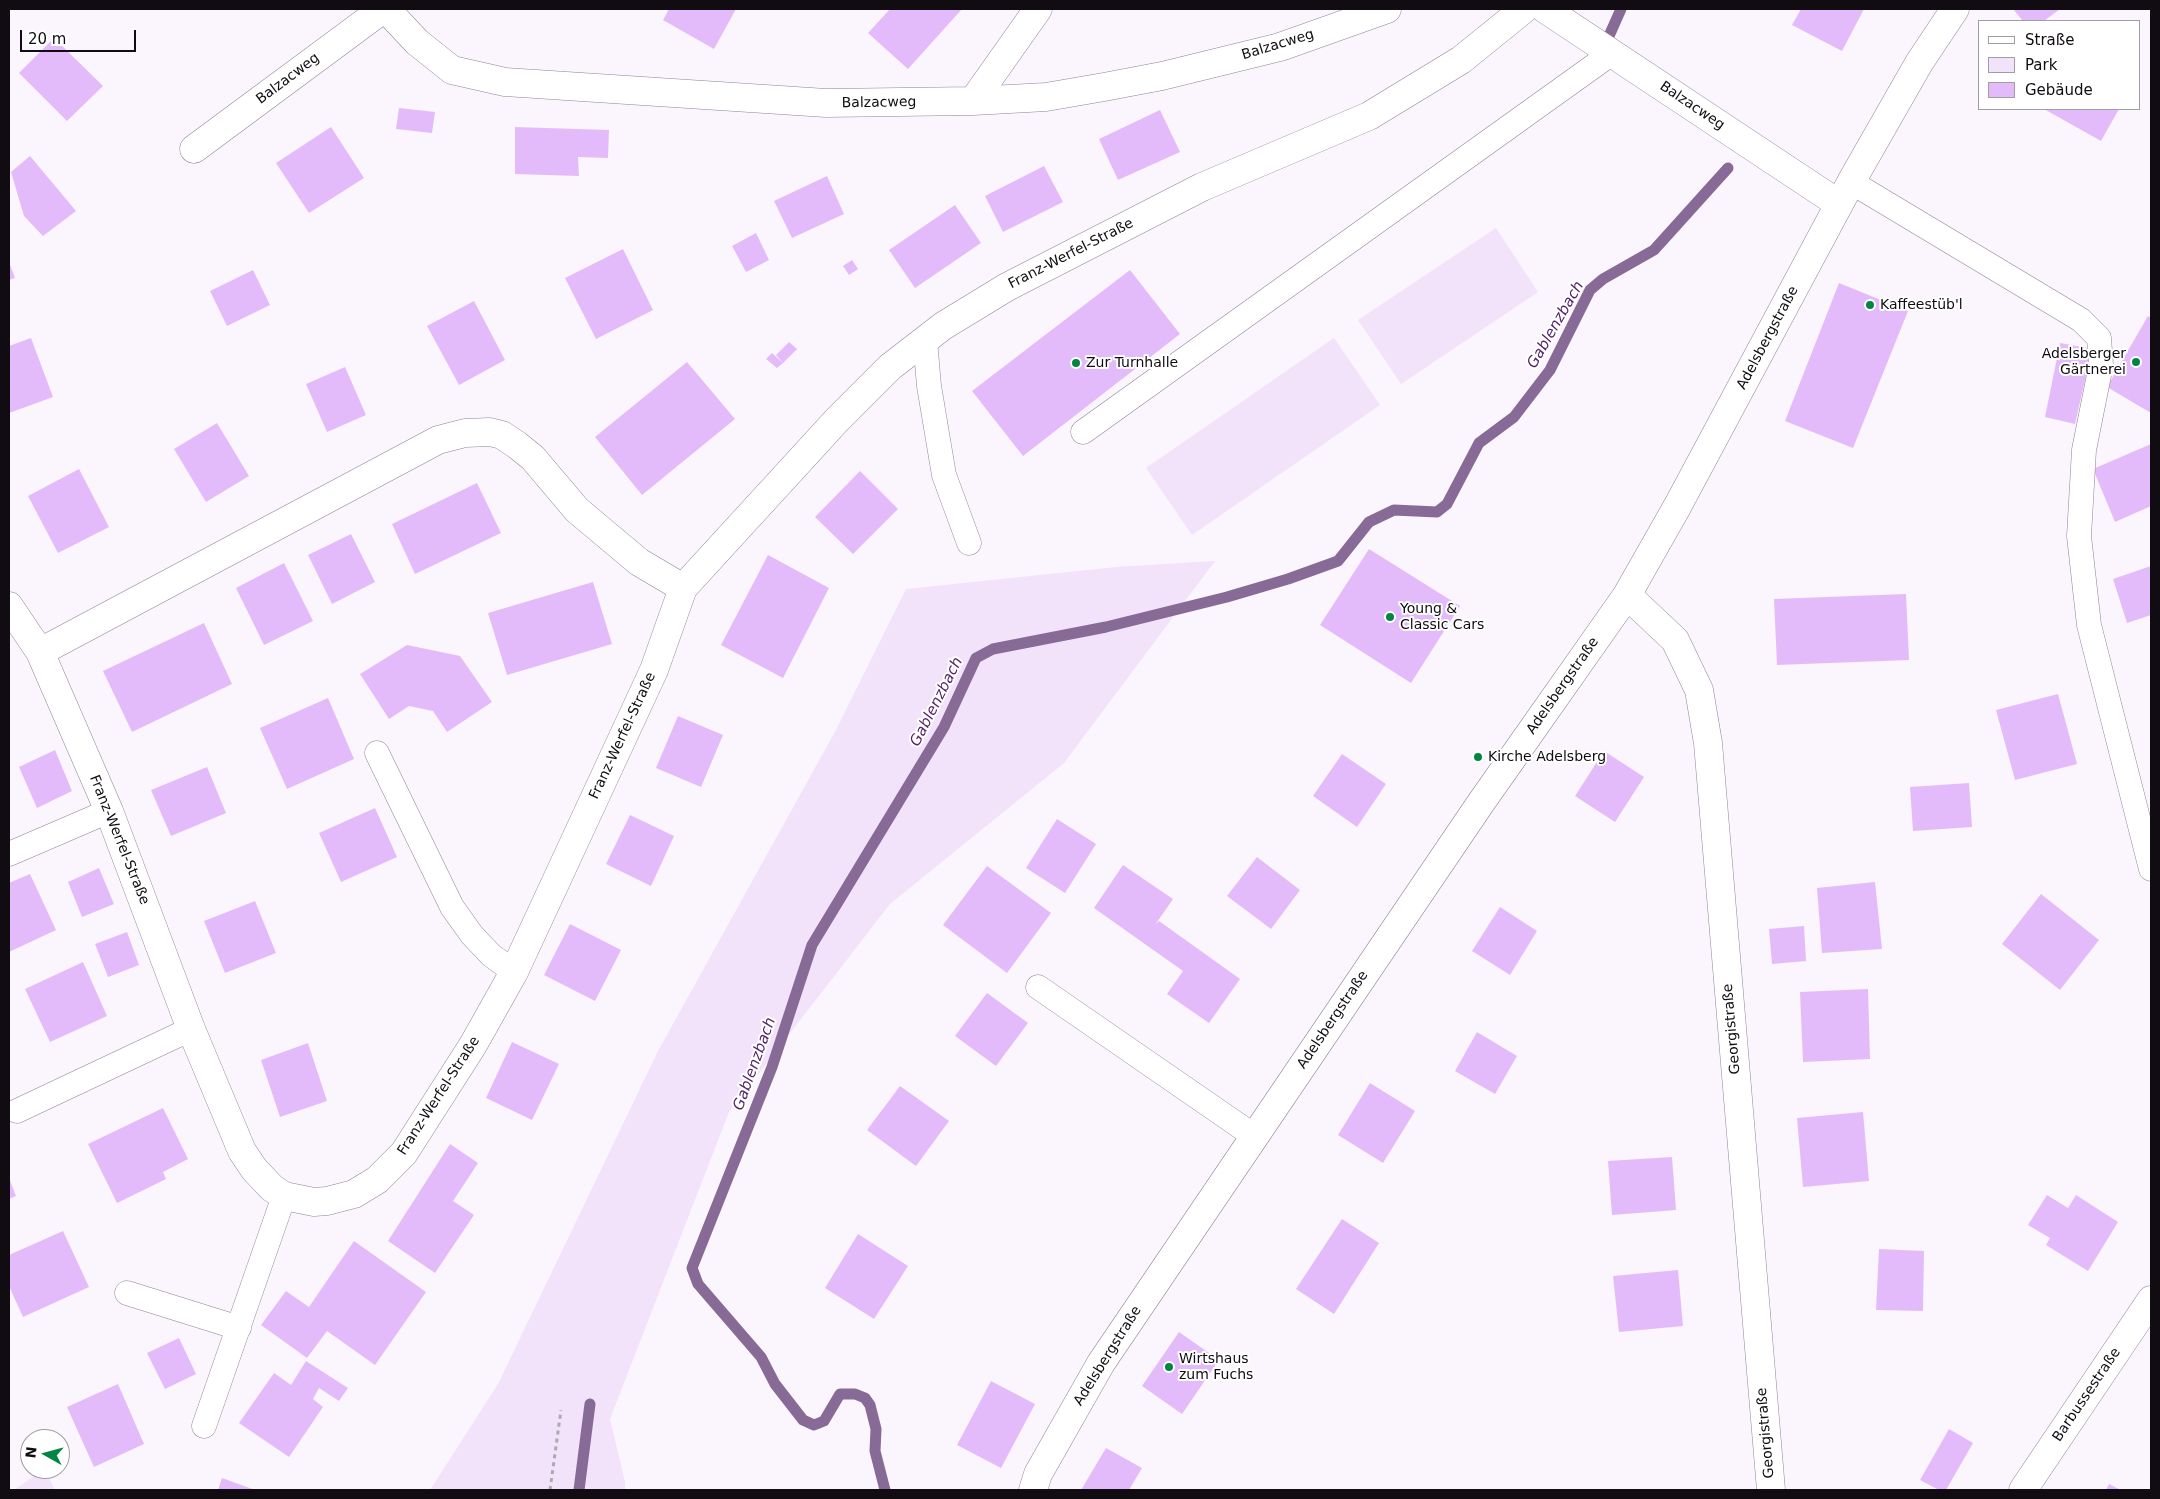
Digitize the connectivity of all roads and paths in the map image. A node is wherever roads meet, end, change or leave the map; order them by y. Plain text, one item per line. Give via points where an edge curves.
1 (384, 9) edge
2 (1038, 9) edge
3 (1387, 9) edge
4 (1524, 9) edge
5 (1545, 9) edge
6 (1955, 9) edge
7 (1612, 53) junction
8 (973, 101) junction
9 (194, 149) dead end
10 (1845, 193) junction
11 (925, 340) junction
12 (1083, 432) dead end
13 (969, 543) dead end
14 (683, 588) junction
15 (1627, 595) junction
16 (9, 606) edge
17 (40, 652) junction
18 (377, 754) dead end
19 (109, 811) junction
20 (9, 854) edge
21 (2151, 869) edge
22 (514, 972) junction
23 (1038, 987) dead end
24 (191, 1029) junction
25 (17, 1111) dead end
26 (1254, 1136) junction
27 (284, 1196) junction
28 (128, 1293) dead end
29 (2151, 1300) edge
30 (239, 1328) junction
31 (561, 1410) dead end
32 (204, 1426) dead end
33 (550, 1490) edge
34 (1033, 1490) edge
35 (1771, 1490) edge
36 (2023, 1490) edge

1 - 8 street, Balzacweg via 417,42 452,70 505,82 826,103
1 - 9 street, Balzacweg
2 - 8 street
3 - 8 street, Balzacweg via 1280,47 1162,76 1046,97
4 - 11 street, Franz-Werfel-Straße via 1461,60 1369,116 1202,187 1007,287
5 - 7 street, Balzacweg
6 - 10 street, Adelsbergstraße via 1918,63
7 - 10 street, Balzacweg
7 - 12 lane
10 - 15 street, Adelsbergstraße via 1678,507
10 - 21 lane via 2081,320 2099,338 2101,365 2084,450 2079,536 2089,626
11 - 13 lane via 944,475
11 - 14 street, Franz-Werfel-Straße via 890,368 837,420
14 - 17 street via 640,562 577,510 518,445 490,432 465,433 438,440
14 - 22 street, Franz-Werfel-Straße via 654,670
15 - 26 street, Adelsbergstraße
15 - 35 street, Georgistraße via 1675,640 1699,690 1708,743
16 - 17 street, Franz-Werfel-Straße
17 - 19 street, Franz-Werfel-Straße
18 - 22 lane via 452,907 491,955
19 - 20 lane
19 - 24 street, Franz-Werfel-Straße
22 - 27 street, Franz-Werfel-Straße via 473,1045 404,1153 377,1180 354,1194 327,1201
23 - 26 lane
24 - 25 lane
24 - 27 street, Franz-Werfel-Straße via 242,1151 254,1169
26 - 34 street, Adelsbergstraße via 1101,1362 1038,1474
27 - 30 lane
28 - 30 lane
29 - 36 street, Barbussestraße
30 - 32 lane
31 - 33 path

